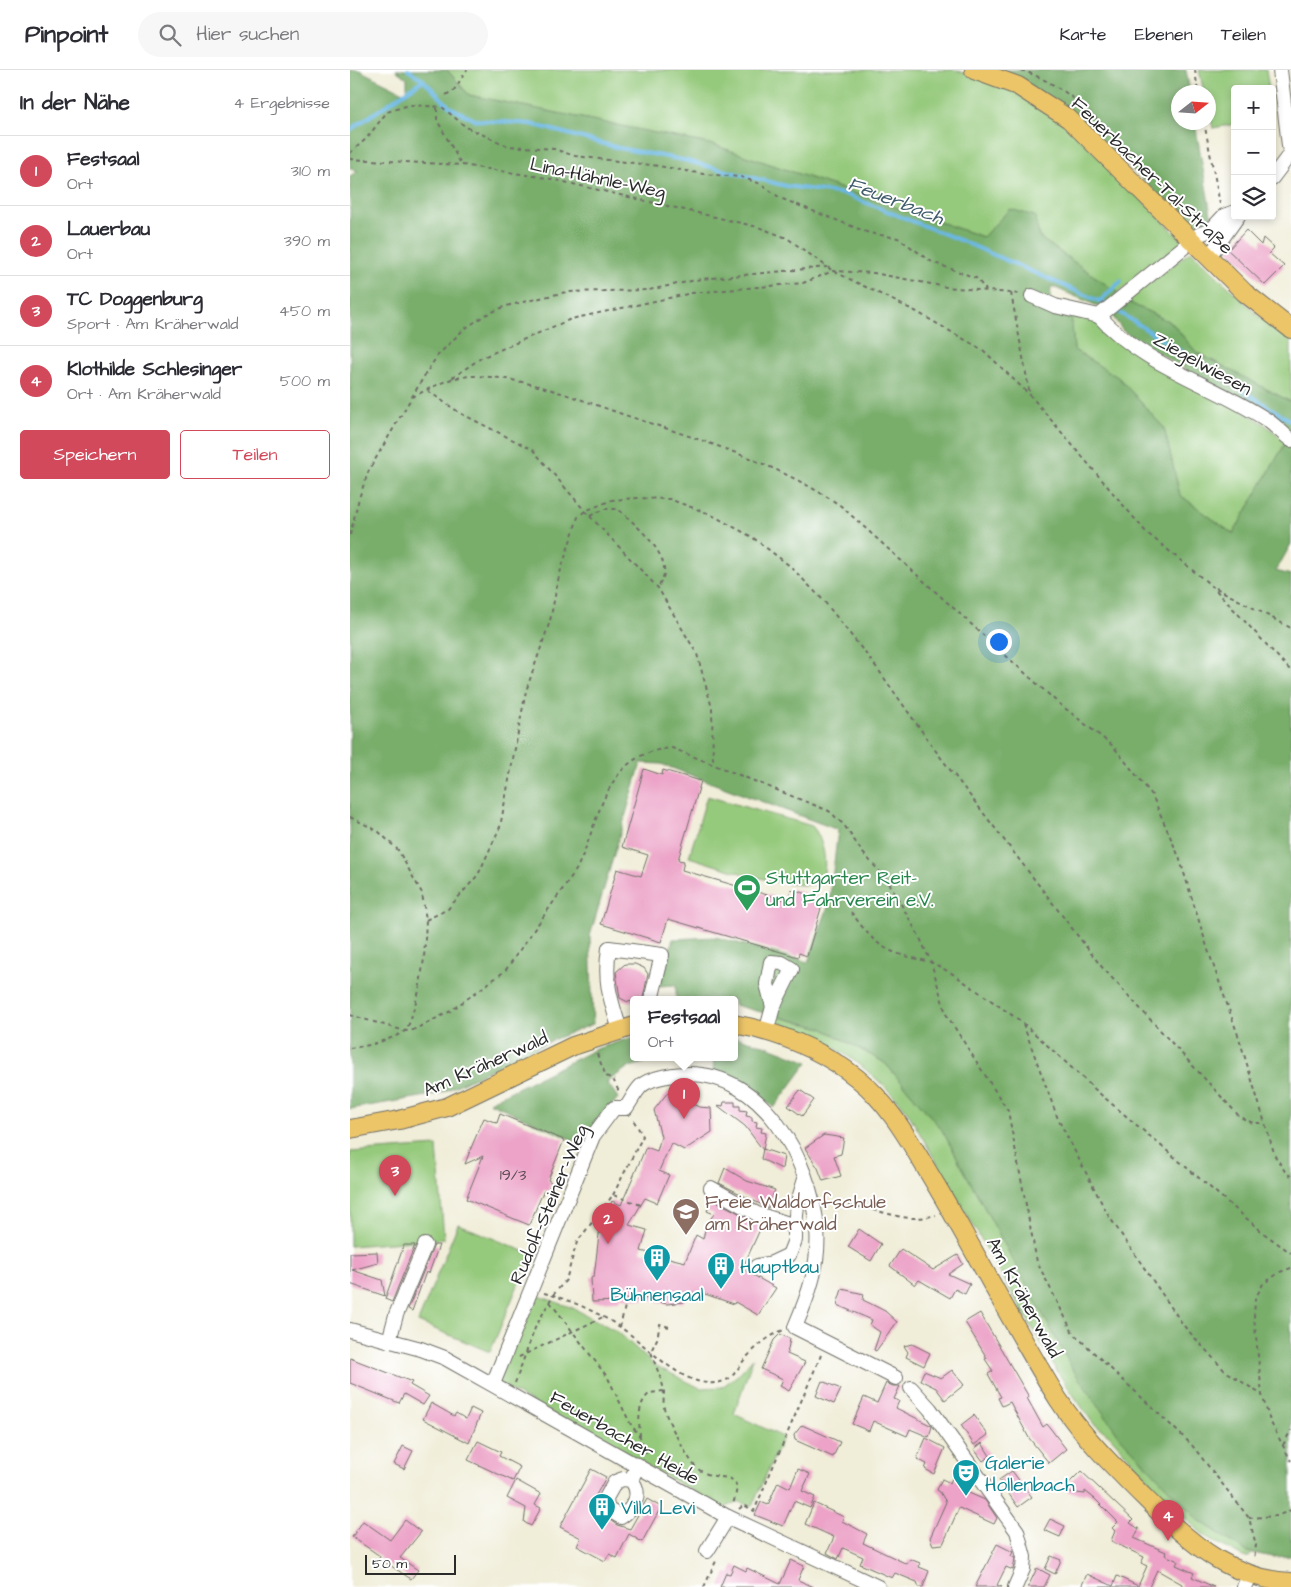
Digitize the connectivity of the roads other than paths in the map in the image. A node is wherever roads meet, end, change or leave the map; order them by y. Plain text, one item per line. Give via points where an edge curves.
1 (974, 70) edge
2 (1280, 70) edge
3 (1290, 154) edge
4 (1274, 175) edge
5 (1229, 214) edge
6 (1233, 220) edge
7 (1216, 234) junction
8 (1192, 240) junction
9 (1208, 258) junction
10 (1032, 296) road end
11 (1106, 310) junction
12 (1291, 329) edge
13 (1291, 440) edge
14 (652, 996) edge
15 (773, 1007) dead end
16 (738, 1025) edge
17 (627, 1028) edge
18 (766, 1032) junction
19 (350, 1129) edge
20 (805, 1178) junction
21 (711, 1188) dead end
22 (795, 1226) junction
23 (425, 1245) dead end
24 (757, 1266) dead end
25 (350, 1330) edge
26 (389, 1341) junction
27 (896, 1378) dead end
28 (493, 1384) junction
29 (911, 1388) dead end
30 (641, 1467) junction
31 (631, 1480) dead end
32 (731, 1514) junction
33 (707, 1551) dead end
34 (1246, 1581) edge
35 (1291, 1582) edge
36 (878, 1587) edge
37 (1015, 1587) edge

1 - 8 main road, Feuerbacher-Tal-Straße via 1018,86 1069,119
2 - 3 street
3 - 4 street
5 - 7 street
6 - 7 street
7 - 8 street via 1204,231
7 - 9 street
8 - 9 main road, Feuerbacher-Tal-Straße
8 - 11 street
9 - 12 main road, Feuerbacher-Tal-Straße
10 - 11 street via 1055,306
11 - 13 street, Ziegelwiesen via 1115,332 1151,357 1267,420
14 - 17 street via 662,955 609,948 606,971 609,996
15 - 18 street
16 - 18 main road, Am Kräherwald
17 - 19 main road, Am Kräherwald via 574,1046 447,1106
18 - 34 main road, Am Kräherwald via 791,1040 840,1065 885,1105 956,1219 1060,1401 1102,1453 1176,1528
20 - 22 street
20 - 27 street, Rudolf-Steiner-Weg via 817,1229 816,1267 795,1327
20 - 28 street, Rudolf-Steiner-Weg via 790,1146 748,1093 711,1076 675,1074 642,1086 626,1108 614,1108 593,1136
21 - 22 street via 758,1214
22 - 24 street via 795,1240 789,1255
23 - 26 street via 396,1315
25 - 26 street, Feuerbacher Heide
26 - 28 street, Feuerbacher Heide via 445,1358
28 - 30 street, Feuerbacher Heide
29 - 37 street via 930,1409 1017,1531 1024,1557
30 - 31 street
30 - 32 street, Feuerbacher Heide
32 - 33 street
32 - 36 street, Feuerbacher Heide
34 - 35 main road, Am Kräherwald

